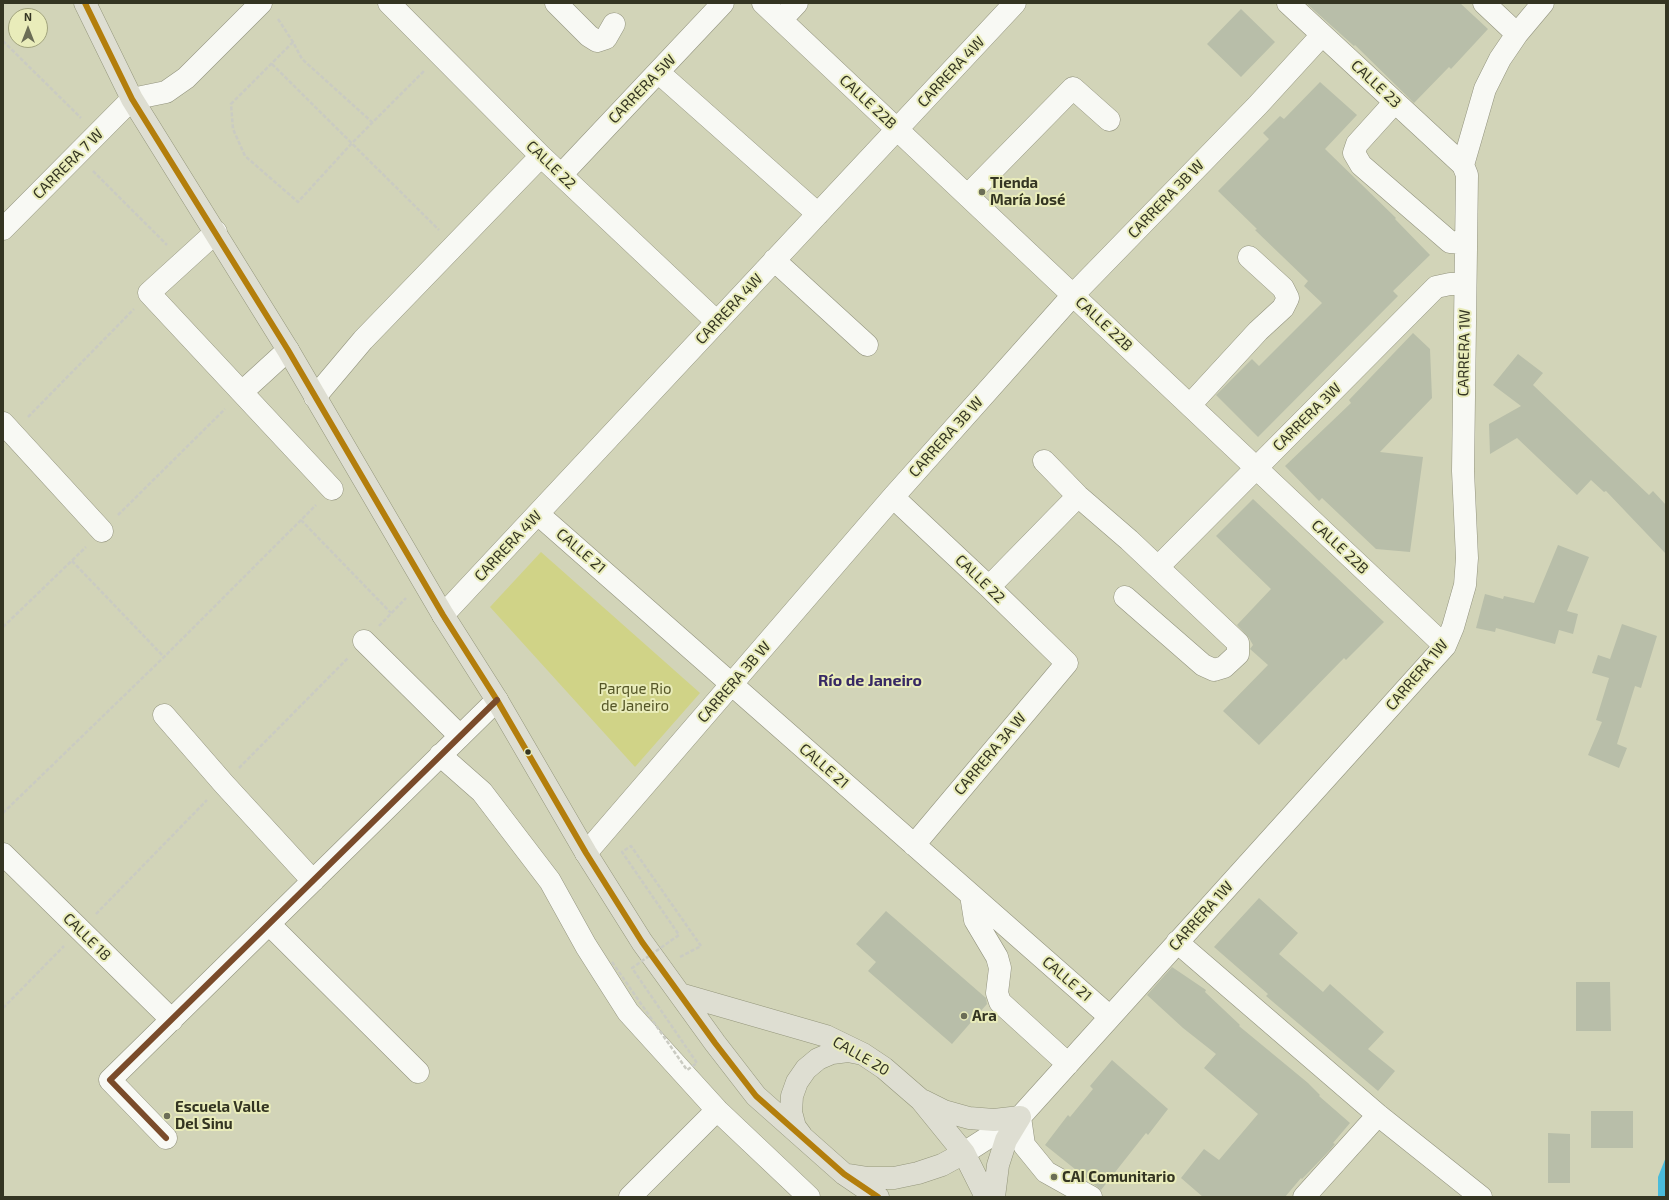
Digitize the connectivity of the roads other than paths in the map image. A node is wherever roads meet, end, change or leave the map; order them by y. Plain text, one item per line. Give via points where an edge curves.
1 (85, 3) edge
2 (389, 3) edge
3 (556, 3) edge
4 (723, 3) edge
5 (763, 3) edge
6 (797, 3) edge
7 (1015, 3) edge
8 (1288, 3) edge
9 (1484, 3) edge
10 (1543, 3) edge
11 (268, 9) edge
12 (781, 20) junction
13 (614, 24) dead end
14 (1517, 34) junction
15 (1322, 35) junction
16 (658, 72) junction
17 (132, 99) junction
18 (1395, 102) junction
19 (1109, 120) dead end
20 (897, 129) junction
21 (541, 156) junction
22 (1463, 165) junction
23 (561, 175) junction
24 (968, 195) junction
25 (818, 214) junction
26 (3, 230) edge
27 (216, 232) junction
28 (1466, 243) junction
29 (1249, 257) dead end
30 (774, 260) junction
31 (1465, 284) junction
32 (1073, 295) junction
33 (717, 322) junction
34 (867, 345) dead end
35 (288, 350) junction
36 (242, 392) junction
37 (315, 397) junction
38 (1190, 405) junction
39 (8, 428) edge
40 (1044, 461) dead end
41 (1256, 468) junction
42 (332, 489) road end
43 (1078, 496) junction
44 (893, 497) junction
45 (538, 514) junction
46 (102, 531) road end
47 (1158, 567) junction
48 (990, 587) junction
49 (1125, 597) dead end
50 (443, 615) junction
51 (364, 641) dead end
52 (1445, 646) junction
53 (1067, 663) joint
54 (732, 685) junction
55 (497, 700) junction
56 (164, 715) dead end
57 (460, 736) junction
58 (440, 755) junction
59 (914, 845) junction
60 (586, 853) junction
61 (3, 854) edge
62 (313, 881) junction
63 (971, 895) junction
64 (269, 924) junction
65 (1177, 942) junction
66 (680, 994) junction
67 (1110, 1017) junction
68 (172, 1020) junction
69 (863, 1054) junction
70 (1068, 1064) junction
71 (418, 1072) dead end
72 (921, 1100) junction
73 (718, 1110) junction
74 (1378, 1114) junction
75 (1020, 1117) junction
76 (166, 1138) dead end
77 (804, 1140) junction
78 (964, 1153) junction
79 (844, 1174) junction
80 (630, 1197) edge
81 (809, 1197) edge
82 (878, 1197) edge
83 (986, 1197) edge
84 (994, 1197) edge
85 (1091, 1197) edge
86 (1304, 1197) edge
87 (1481, 1197) edge

1 - 17 main road
2 - 21 street, CALLE 22
3 - 13 street via 597,41 606,38
4 - 16 street, CARRERA 5W
5 - 12 street, CALLE 22B
6 - 12 street
7 - 20 street, CARRERA 4W
8 - 15 street, CALLE 23
9 - 14 street
10 - 14 street, CARRERA 1W
11 - 17 street via 166,92
12 - 20 street, CALLE 22B
14 - 22 street, CARRERA 1W via 1500,59 1485,89
15 - 18 street, CALLE 23
15 - 32 street, CARRERA 3B W via 1258,105
16 - 23 street, CARRERA 5W
16 - 25 street
17 - 26 street, CARRERA 7 W
17 - 27 main road
18 - 22 street, CALLE 23
18 - 28 street via 1357,144 1354,153 1361,165 1450,242
19 - 24 street via 1072,88
20 - 24 street, CALLE 22B
20 - 25 street, CARRERA 4W
21 - 23 street, CALLE 22
21 - 37 street via 363,340
22 - 28 street, CARRERA 1W via 1467,175
23 - 33 street, CALLE 22
24 - 32 street, CALLE 22B
25 - 30 street, CARRERA 4W
27 - 35 main road
27 - 36 street via 149,293
28 - 31 street, CARRERA 1W
29 - 38 street via 1283,288 1288,298 1283,308 1258,331
30 - 33 street, CARRERA 4W
30 - 34 street
31 - 41 street, CARRERA 3W via 1436,287
31 - 52 street, CARRERA 1W via 1463,471 1467,558 1465,585
32 - 38 street, CALLE 22B
32 - 44 street, CARRERA 3B W
33 - 45 street, CARRERA 4W
35 - 36 street
35 - 37 main road
36 - 42 street
37 - 50 main road
38 - 41 street, CALLE 22B
39 - 46 street
40 - 43 street
41 - 47 street, CARRERA 3W
41 - 52 street, CALLE 22B
43 - 47 street
43 - 48 street
44 - 48 street, CALLE 22
44 - 54 street, CARRERA 3B W
45 - 50 street, CARRERA 4W
45 - 54 street, CALLE 21
47 - 49 street via 1238,643 1238,654 1224,667 1214,670 1203,665
48 - 53 street, CALLE 22
50 - 55 main road
51 - 57 street
52 - 65 street, CARRERA 1W
53 - 59 street, CARRERA 3A W
54 - 59 street, CALLE 21
54 - 60 street, CARRERA 3B W
55 - 57 street
55 - 60 main road
56 - 62 street
57 - 58 street
58 - 62 street
58 - 73 street via 482,792 550,881 586,946 628,1012
59 - 63 street, CALLE 21
60 - 66 main road via 642,942
61 - 68 street, CALLE 18
62 - 64 street
63 - 67 street, CALLE 21
63 - 70 street via 975,920 997,957 1000,968 997,993 1000,1002
64 - 68 street
64 - 71 street
65 - 67 street, CARRERA 1W
65 - 74 street
66 - 69 main road, CALLE 20 via 826,1036
66 - 77 main road via 756,1096
67 - 70 street, CARRERA 1W
68 - 76 street via 110,1080
69 - 72 main road, CALLE 20 via 884,1068
69 - 77 main road via 832,1053 818,1059 806,1069 797,1082 792,1096 791,1112 795,1127
70 - 75 street, CARRERA 1W
72 - 75 main road via 944,1111 969,1118 994,1120
72 - 78 main road, CALLE 20
73 - 80 street
73 - 81 street
74 - 86 street
74 - 87 street
75 - 78 street, CARRERA 1W
75 - 84 main road via 1006,1140 998,1165
75 - 85 street via 1024,1145 1046,1172
77 - 79 main road
78 - 79 main road via 942,1165 894,1178 868,1178
78 - 83 main road, CALLE 20
79 - 82 main road

